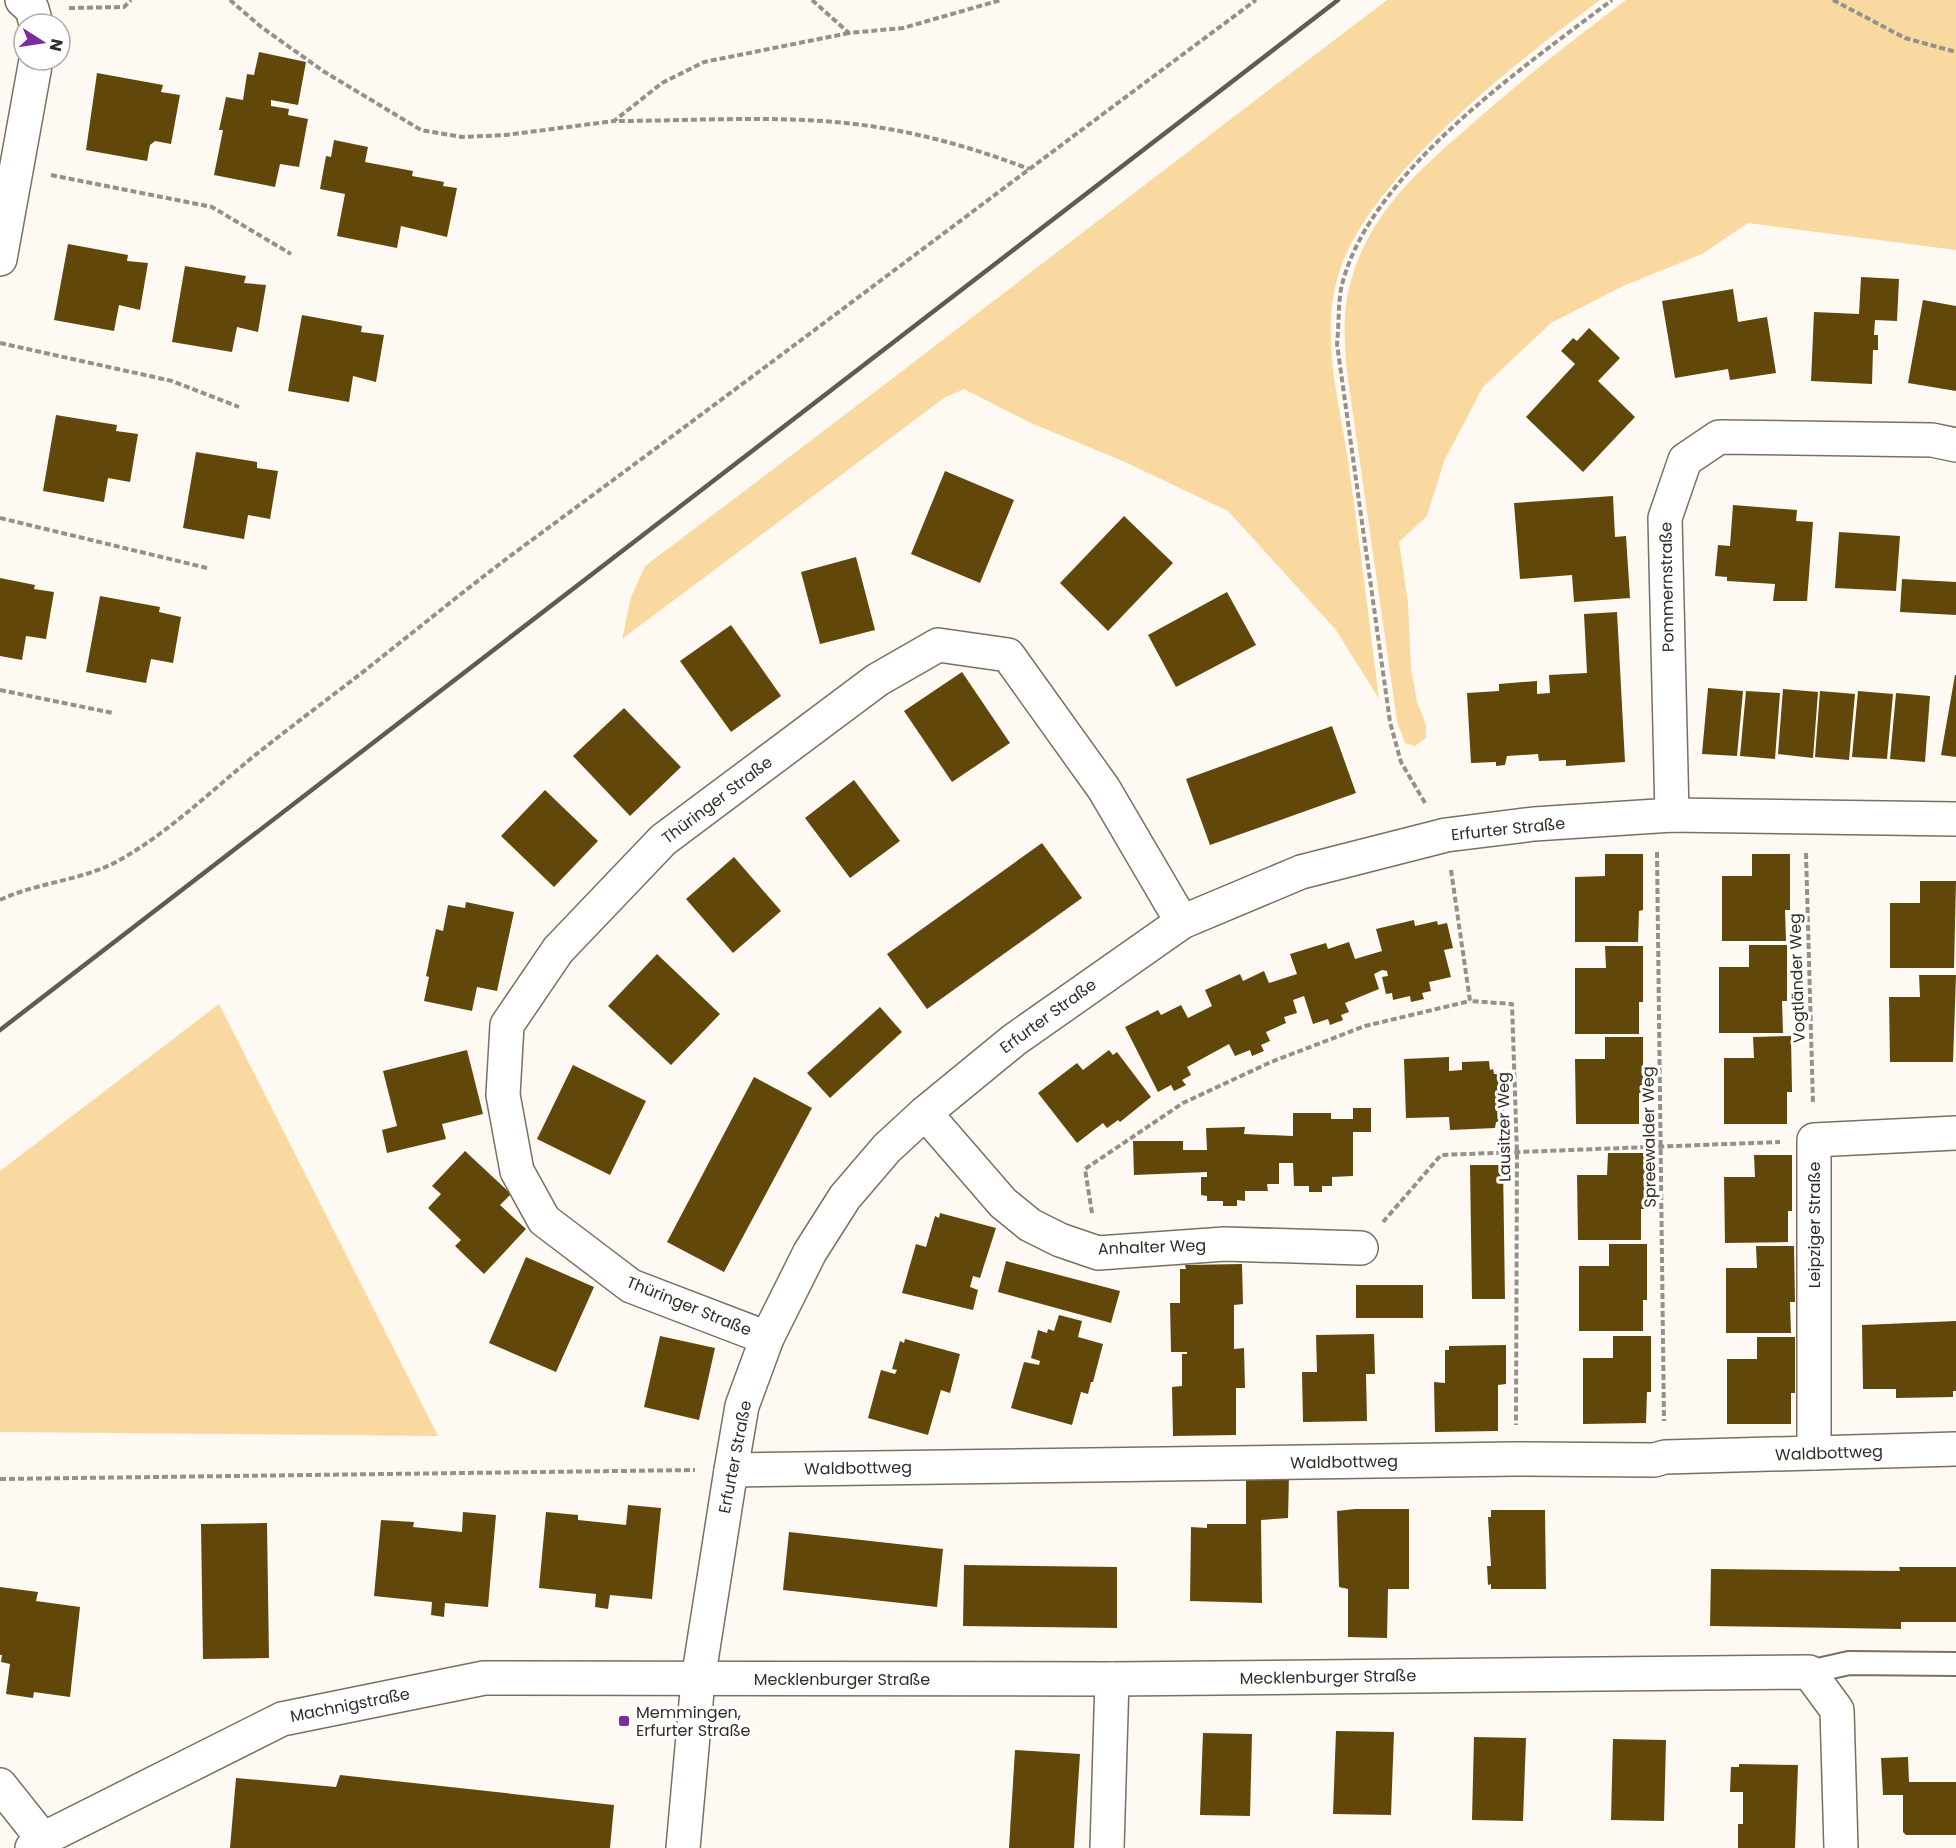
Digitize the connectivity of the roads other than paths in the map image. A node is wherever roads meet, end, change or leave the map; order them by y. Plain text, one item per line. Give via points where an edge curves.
1 (34, 72) edge
2 (0, 260) edge
3 (1956, 445) edge
4 (1664, 816) junction
5 (1956, 819) edge
6 (1182, 922) junction
7 (925, 1113) junction
8 (1956, 1133) edge
9 (1361, 1248) road end
10 (767, 1338) junction
11 (1956, 1449) edge
12 (1815, 1453) junction
13 (731, 1470) junction
14 (1956, 1664) edge
15 (1809, 1672) junction
16 (1112, 1679) junction
17 (698, 1680) junction
18 (0, 1785) edge
19 (38, 1843) edge
20 (683, 1848) edge
21 (1107, 1848) edge
22 (1841, 1848) edge

1 - 2 street
3 - 4 street, Pommernstraße via 1932,440 1719,437 1685,460 1665,519
4 - 5 street, Erfurter Straße
4 - 6 street, Erfurter Straße via 1534,824 1446,835 1301,872
6 - 7 street, Erfurter Straße via 1014,1040
6 - 10 street, Thüringer Straße via 1104,789 1008,655 938,645 877,680 663,840 558,950 507,1025 502,1095 517,1171 544,1220 631,1286
7 - 9 street, Anhalter Weg via 1003,1203 1030,1226 1098,1253 1225,1244
7 - 10 street, Erfurter Straße via 887,1148 845,1197 810,1252
8 - 12 street, Leipziger Straße via 1814,1140
10 - 13 street, Erfurter Straße via 742,1406
11 - 12 street, Waldbottweg
12 - 13 street, Waldbottweg via 1654,1460
13 - 17 street, Erfurter Straße
14 - 15 lane, Mecklenburger Straße via 1848,1663
15 - 16 street, Mecklenburger Straße
15 - 22 street via 1837,1710
16 - 17 street, Mecklenburger Straße
16 - 21 street
17 - 19 street, Machnigstraße via 484,1678 282,1719
17 - 20 street, Erfurter Straße
18 - 19 street

